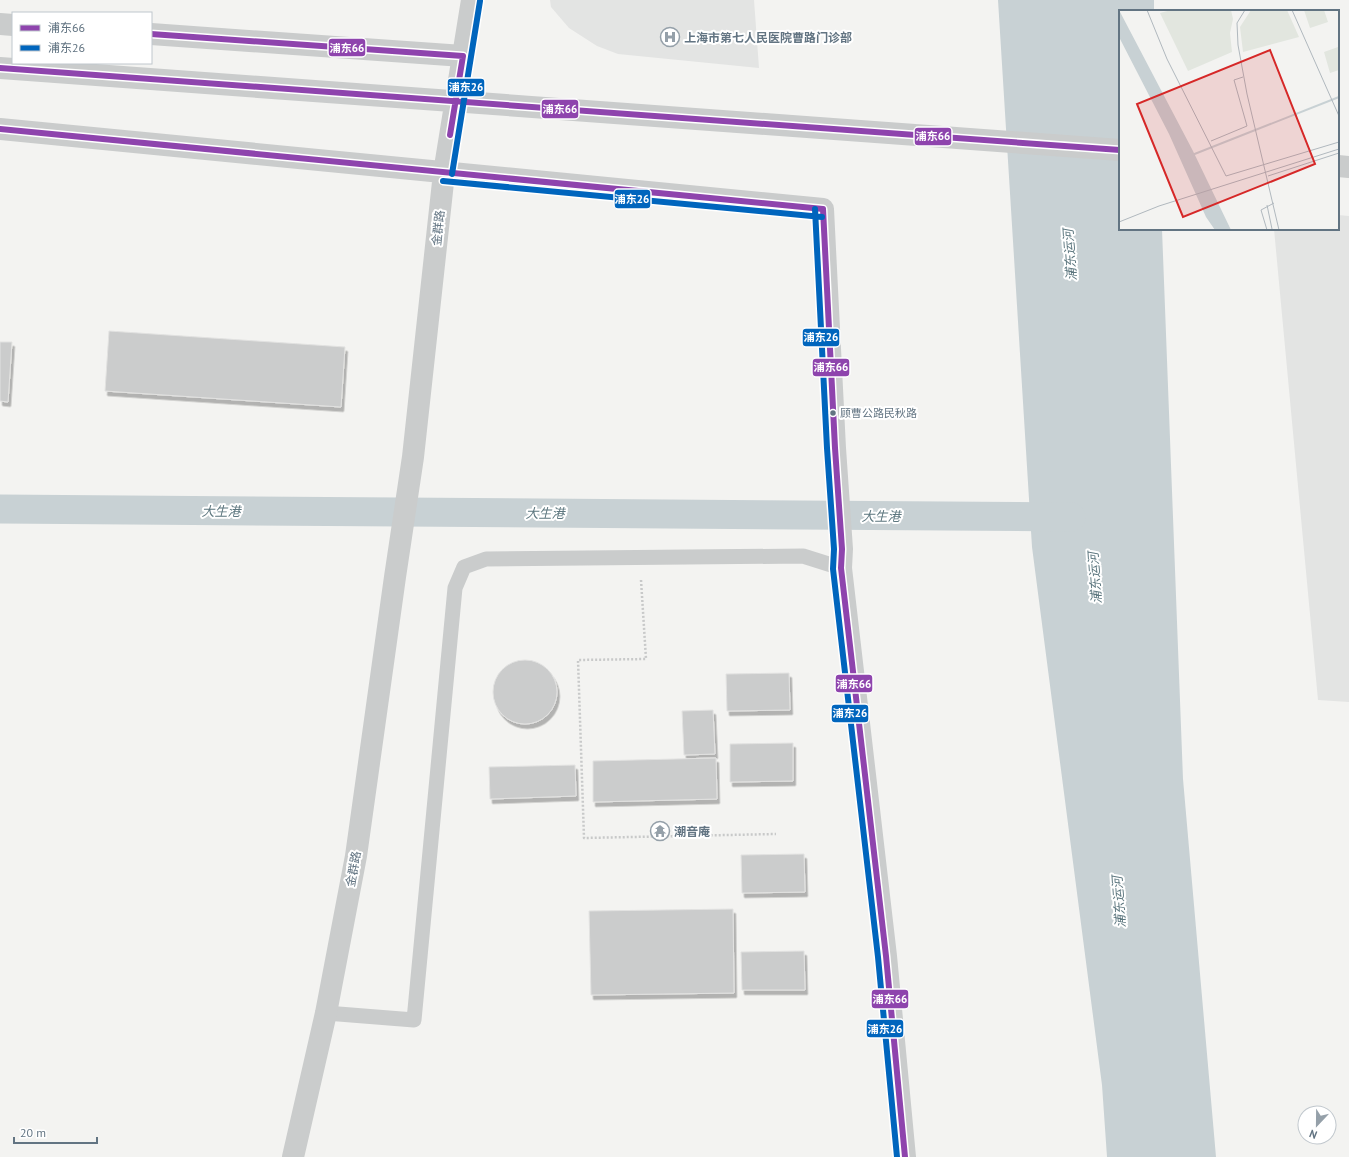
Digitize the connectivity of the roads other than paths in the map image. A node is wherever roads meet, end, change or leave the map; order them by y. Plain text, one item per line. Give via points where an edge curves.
1 (472, 0) edge
2 (0, 24) edge
3 (12, 25) edge
4 (152, 34) edge
5 (463, 56) junction
6 (0, 68) edge
7 (0, 129) edge
8 (1119, 150) edge
9 (1339, 166) edge
10 (1349, 167) edge
11 (444, 173) junction
12 (842, 559) junction
13 (326, 1013) junction
14 (293, 1157) edge
15 (905, 1157) edge

1 - 5 street, 金群路
2 - 3 street
4 - 5 street
5 - 11 street, 金群路
6 - 8 street
7 - 11 street
9 - 10 street
11 - 12 street via 823,209
11 - 13 street, 金群路 via 413,457 356,856
12 - 13 lane via 803,556 486,559 464,567 455,588 414,1020
12 - 15 street via 886,956
13 - 14 street, 金群路

